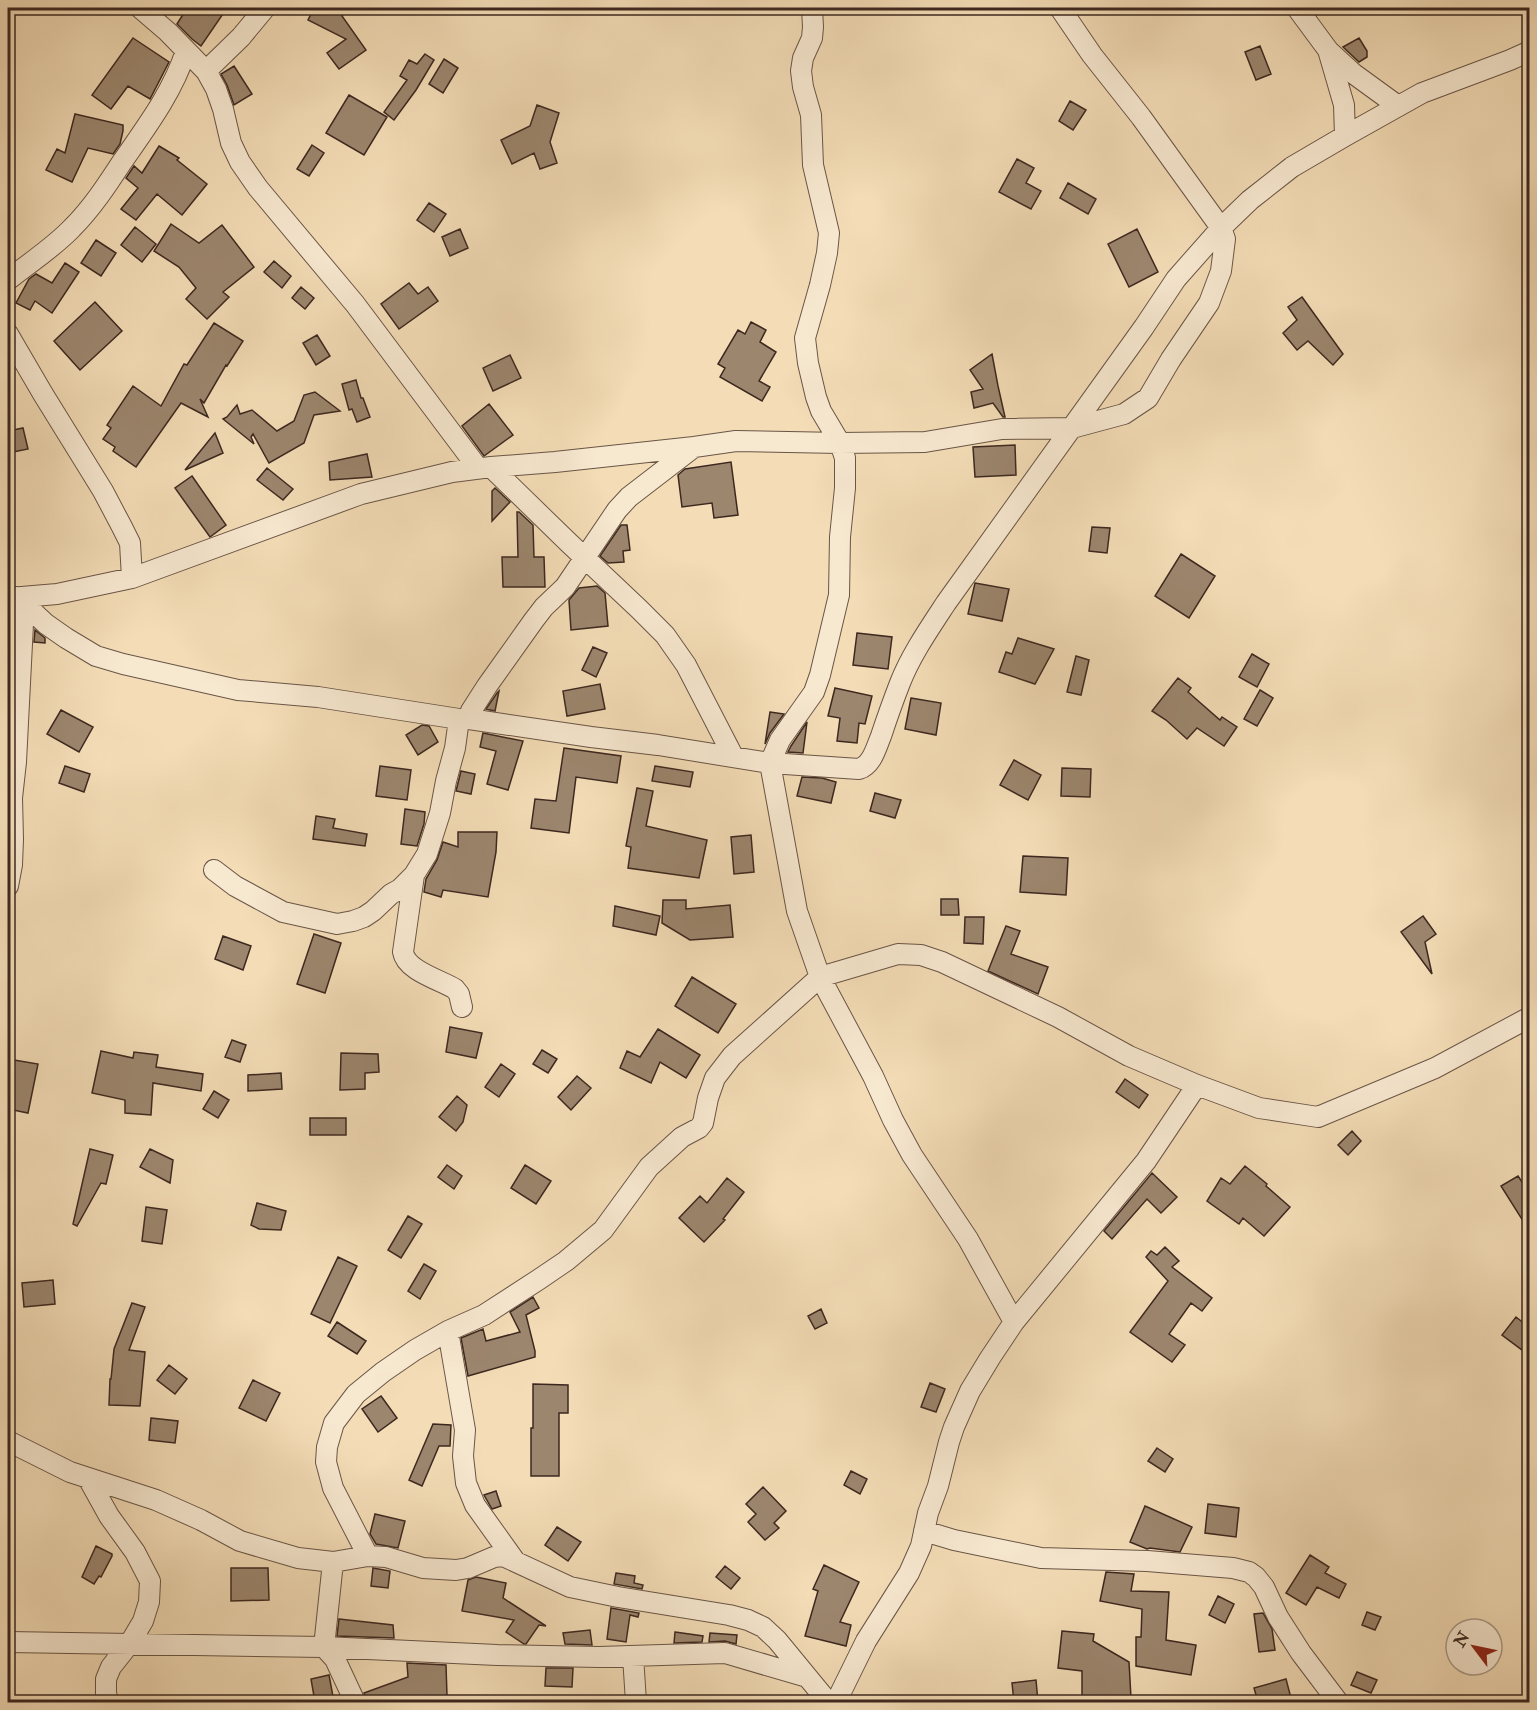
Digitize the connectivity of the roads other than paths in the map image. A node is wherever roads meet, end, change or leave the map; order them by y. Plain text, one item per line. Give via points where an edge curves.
1 (140, 8) edge
2 (265, 8) edge
3 (812, 8) edge
4 (1060, 8) edge
5 (1297, 8) edge
6 (1328, 50) junction
7 (186, 51) junction
8 (1530, 51) edge
9 (206, 71) junction
10 (1398, 106) junction
11 (1345, 136) junction
12 (1221, 228) junction
13 (8, 280) edge
14 (8, 334) edge
15 (1072, 428) junction
16 (840, 443) junction
17 (694, 447) junction
18 (484, 467) junction
19 (130, 543) junction
20 (586, 558) junction
21 (157, 569) junction
22 (132, 578) junction
23 (16, 600) edge
24 (464, 719) junction
25 (733, 756) junction
26 (770, 763) junction
27 (214, 870) dead end
28 (414, 875) junction
29 (8, 886) edge
30 (820, 977) junction
31 (462, 1007) dead end
32 (1530, 1017) edge
33 (1197, 1085) junction
34 (1014, 1322) junction
35 (448, 1331) junction
36 (8, 1441) edge
37 (89, 1480) junction
38 (924, 1531) junction
39 (369, 1556) junction
40 (515, 1561) junction
41 (333, 1562) junction
42 (8, 1642) edge
43 (130, 1643) junction
44 (324, 1647) junction
45 (633, 1656) junction
46 (807, 1677) junction
47 (108, 1702) edge
48 (355, 1702) edge
49 (636, 1702) edge
50 (828, 1702) edge
51 (836, 1702) edge
52 (1338, 1702) edge

1 - 7 street
2 - 9 street
3 - 16 street via 812,38 801,71 811,115 813,165 829,232 805,338 816,397
4 - 12 street
5 - 6 street
6 - 10 street
6 - 11 street via 1344,105
7 - 9 street
7 - 13 street via 161,107 91,207 51,247
8 - 10 street
9 - 18 street via 224,109 231,143 240,162
10 - 11 street
11 - 12 street via 1292,167
12 - 15 street via 1176,279
12 - 15 street via 1226,239 1221,271 1209,303 1148,398 1124,414
14 - 19 street
15 - 16 street via 1002,429 925,442
15 - 26 street via 925,635 900,682 869,763 859,770
16 - 17 street via 736,441
16 - 26 street via 845,458 845,488 839,595 832,628 814,692 780,741
17 - 18 street
17 - 20 street via 629,497
18 - 20 street
18 - 21 street via 361,494
19 - 21 street
19 - 22 street
20 - 24 street via 534,620
20 - 25 street via 665,635 686,665
21 - 22 street
22 - 23 street
23 - 24 street via 96,656 123,664 238,690 318,697
23 - 29 street via 16,762
24 - 25 street
24 - 28 street via 427,854
25 - 26 street
26 - 30 street via 797,911
27 - 28 street via 283,912 337,924 364,917
28 - 31 street via 404,958 416,969 455,989
30 - 33 street via 898,954 921,955
30 - 34 street via 907,1146 968,1239
30 - 35 street via 732,1056 715,1078 703,1123 649,1167 603,1230 538,1280 484,1315
32 - 33 street via 1435,1068 1318,1117 1259,1108
33 - 34 street via 1146,1161
34 - 38 street via 970,1390 954,1427
35 - 39 street via 356,1394 334,1423 326,1462 333,1488
35 - 40 street via 465,1430 466,1482 475,1505
36 - 37 street
37 - 41 street via 156,1500 240,1541 298,1558
37 - 43 street via 150,1581 143,1622
38 - 51 street via 909,1573 866,1641
38 - 52 street via 1041,1558 1147,1561 1249,1572 1264,1587 1301,1653
39 - 40 street via 423,1568 456,1570 494,1557
39 - 41 street
40 - 46 street via 570,1587 748,1620 777,1640
41 - 44 street
42 - 43 street
43 - 44 street
43 - 47 street via 106,1679
44 - 45 street
44 - 48 street via 335,1659
45 - 46 street via 725,1653
45 - 49 street
46 - 50 street

